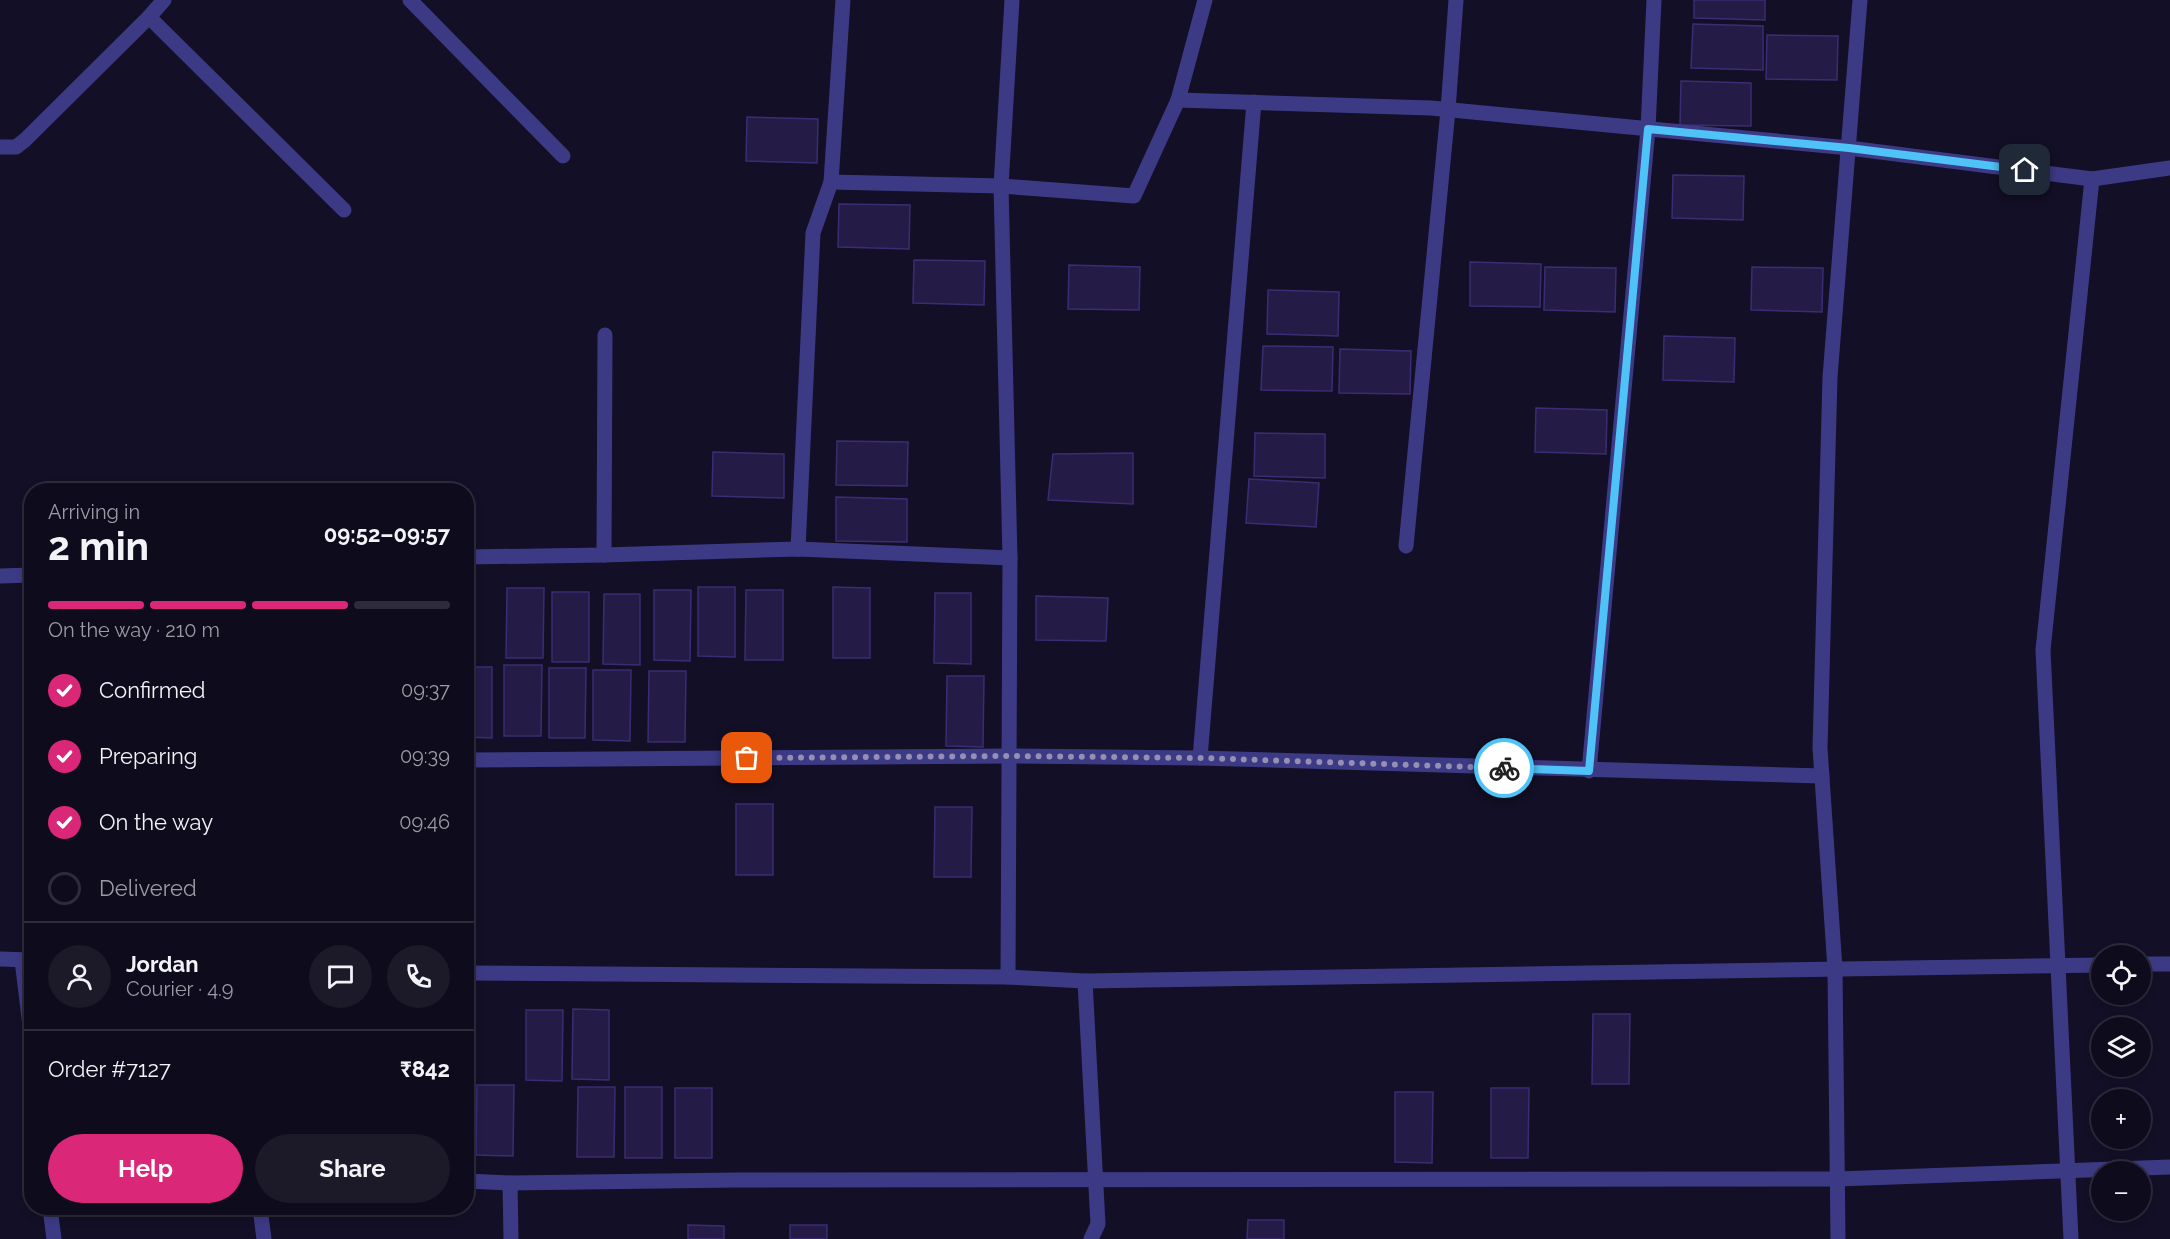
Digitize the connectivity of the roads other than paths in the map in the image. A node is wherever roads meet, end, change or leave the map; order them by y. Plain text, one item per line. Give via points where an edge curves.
1 (164, 0) edge
2 (410, 0) edge
3 (843, 0) edge
4 (1012, 0) edge
5 (1205, 0) edge
6 (1456, 0) edge
7 (1654, 0) edge
8 (1860, 0) edge
9 (149, 17) junction
10 (1178, 100) junction
11 (1254, 102) junction
12 (1448, 110) junction
13 (1648, 129) junction
14 (0, 147) edge
15 (1849, 148) junction
16 (562, 156) dead end
17 (2170, 168) edge
18 (2092, 179) junction
19 (831, 182) junction
20 (1001, 186) junction
21 (344, 210) dead end
22 (605, 335) dead end
23 (1406, 546) dead end
24 (798, 549) junction
25 (604, 555) junction
26 (474, 557) edge
27 (1010, 558) junction
28 (24, 575) edge
29 (0, 576) edge
30 (1010, 756) junction
31 (1200, 758) junction
32 (474, 760) edge
33 (1589, 771) junction
34 (1822, 776) junction
35 (0, 959) edge
36 (24, 960) edge
37 (2151, 964) edge
38 (2170, 964) edge
39 (2091, 965) edge
40 (2058, 966) junction
41 (1835, 969) junction
42 (474, 973) edge
43 (1008, 977) junction
44 (1085, 981) junction
45 (2170, 1167) edge
46 (2068, 1171) junction
47 (1837, 1179) junction
48 (1096, 1180) junction
49 (474, 1182) edge
50 (510, 1183) junction
51 (51, 1215) edge
52 (261, 1215) edge
53 (1099, 1231) edge
54 (54, 1239) edge
55 (264, 1239) edge
56 (511, 1239) edge
57 (1091, 1239) edge
58 (1838, 1239) edge
59 (2071, 1239) edge

1 - 9 street
2 - 16 street
3 - 19 street
4 - 20 street
5 - 10 street
6 - 12 street
7 - 13 street
8 - 15 street
9 - 14 street via 25,140 16,147
9 - 21 street
10 - 11 street
10 - 20 street via 1134,196
11 - 12 street
11 - 31 street
12 - 13 street
12 - 23 street
13 - 15 street
13 - 33 street
15 - 18 street
15 - 34 street via 1830,377
17 - 18 street
18 - 40 street via 2043,650
19 - 20 street
19 - 24 street via 813,233
20 - 27 street
22 - 25 street
24 - 25 street
24 - 27 street
25 - 26 street
27 - 30 street
28 - 29 street
30 - 31 street
30 - 32 street
30 - 43 street
31 - 33 street
33 - 34 street
34 - 41 street
35 - 36 street
37 - 38 street
39 - 40 street
40 - 41 street
40 - 46 street
41 - 44 street
41 - 47 street
42 - 43 street
43 - 44 street
44 - 48 street
45 - 46 street
46 - 47 street
46 - 59 street
47 - 48 street
47 - 58 street
48 - 50 street
48 - 53 street
49 - 50 street
50 - 56 street
51 - 54 street
52 - 55 street
53 - 57 street

